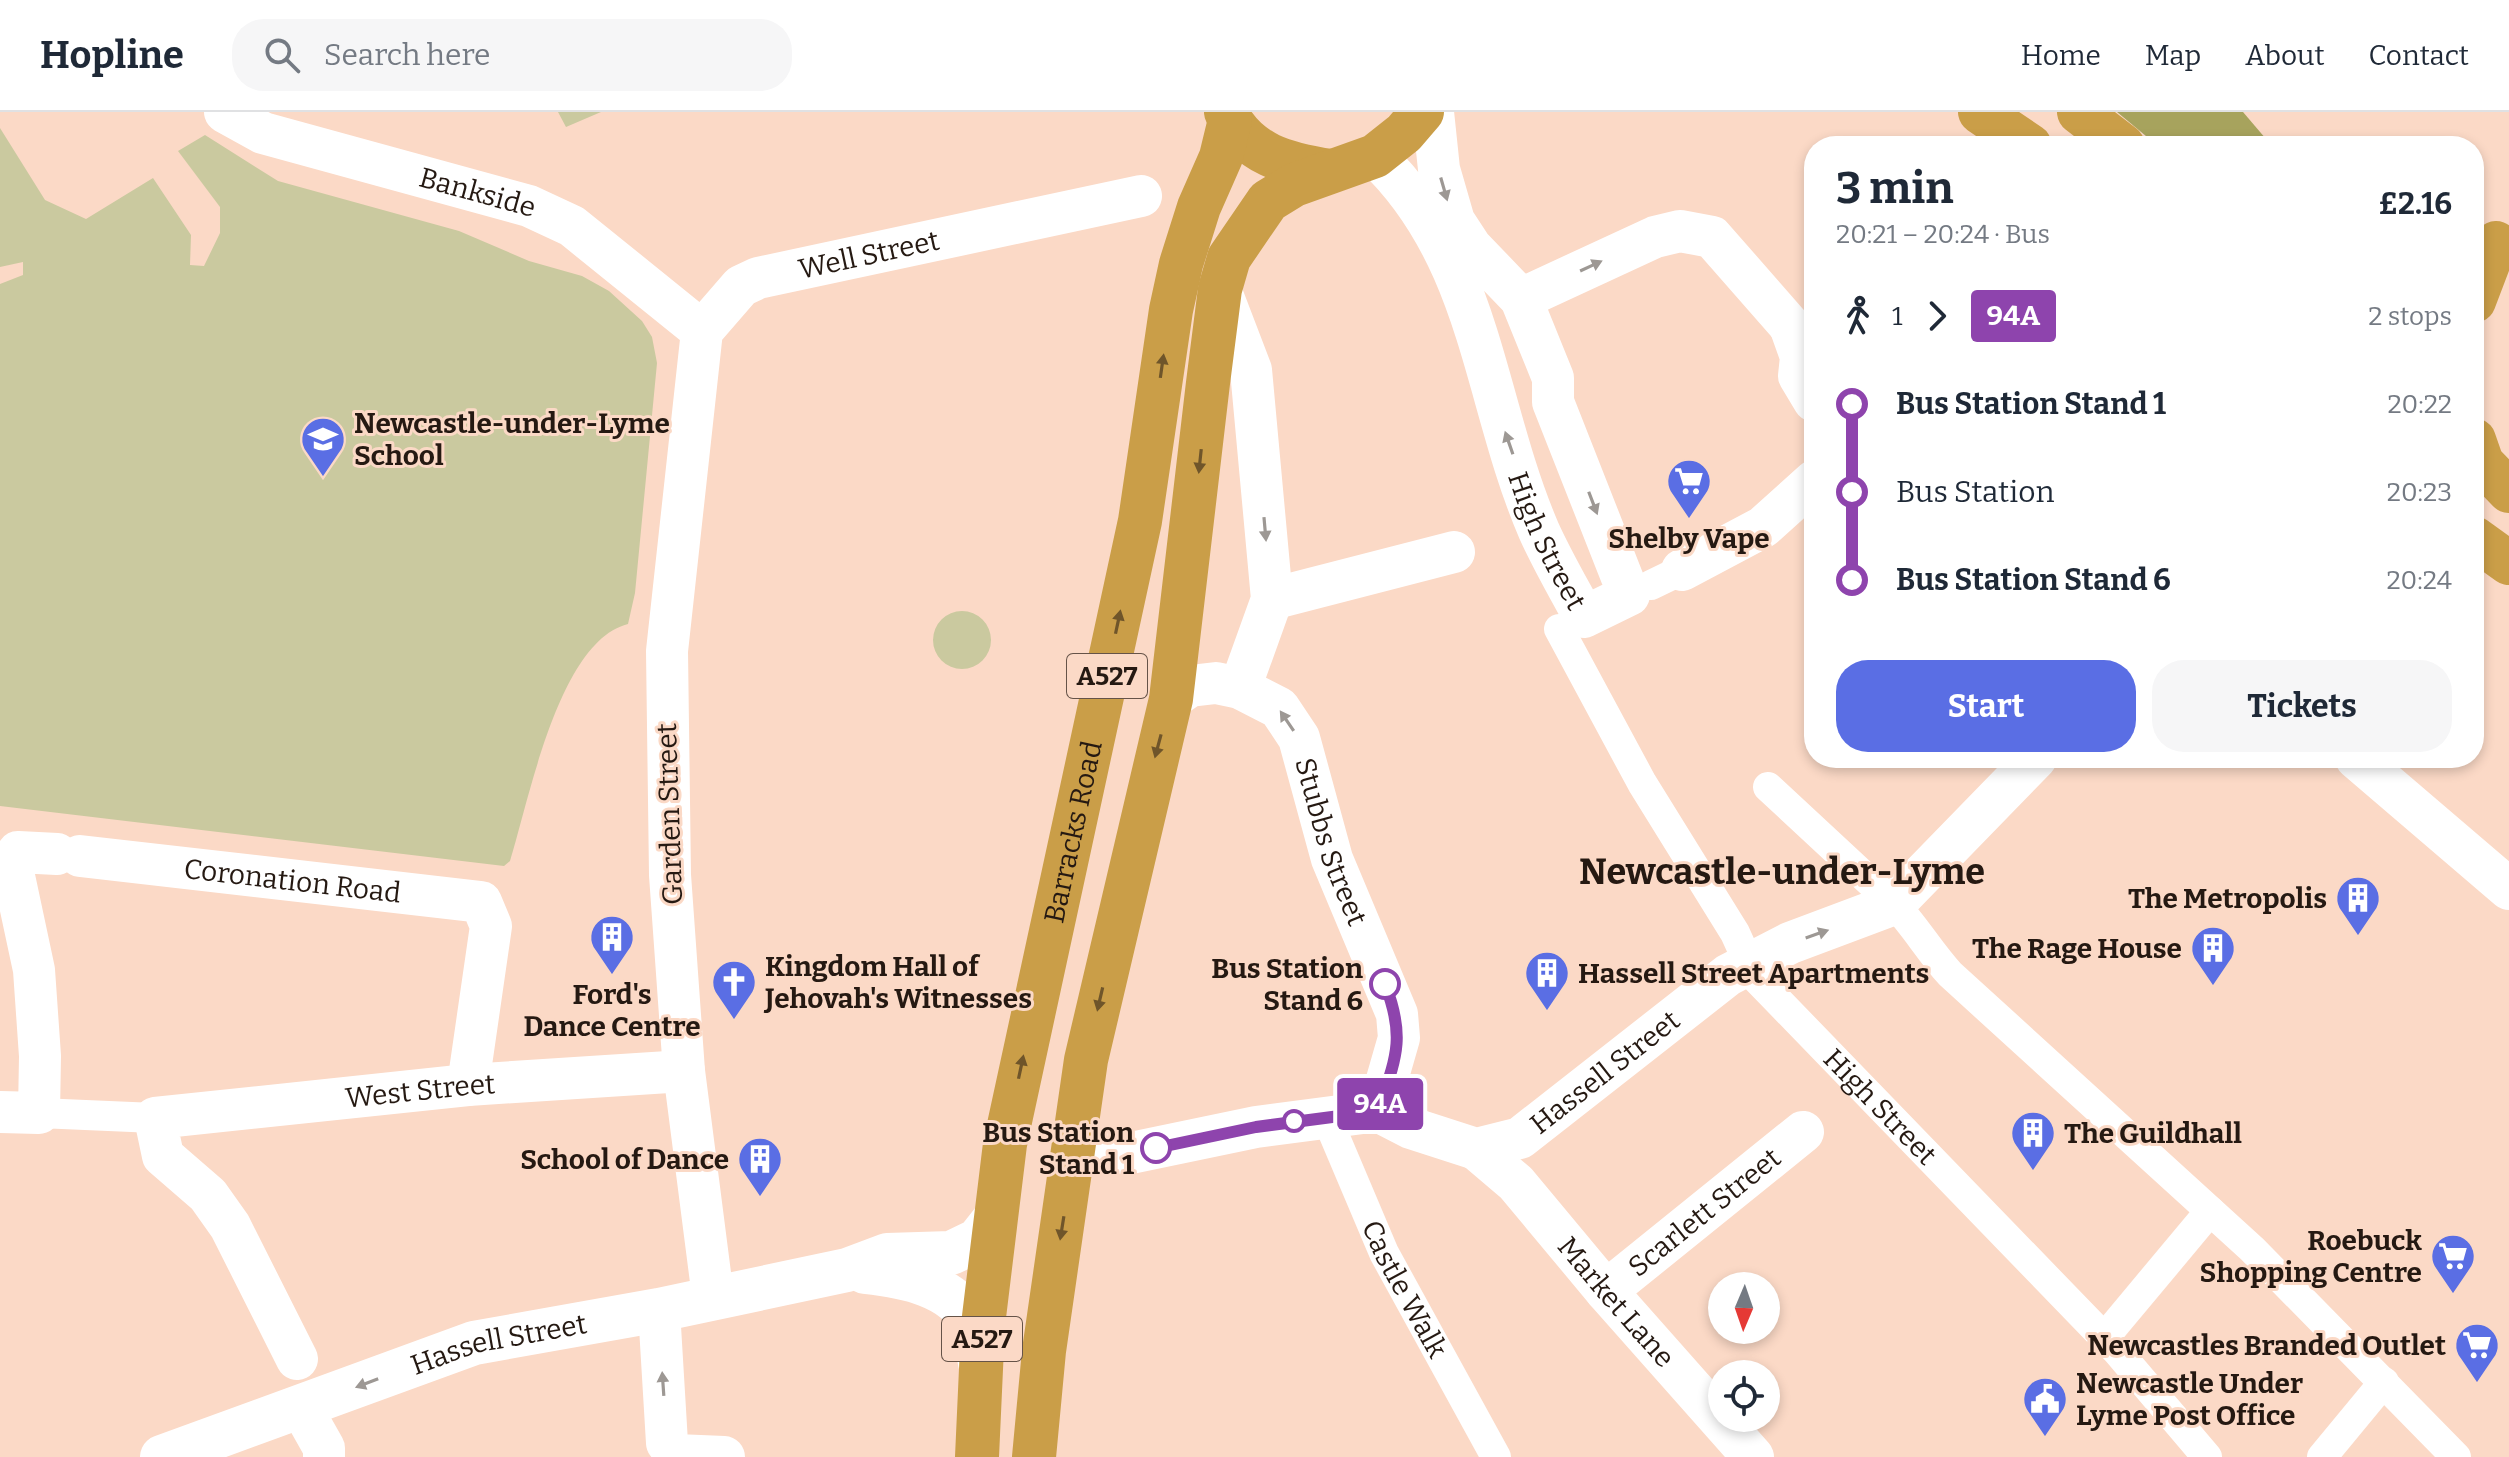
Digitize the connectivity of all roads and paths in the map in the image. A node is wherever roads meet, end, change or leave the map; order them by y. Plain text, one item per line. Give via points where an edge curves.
1 (225, 112) edge
2 (1422, 112) edge
3 (1433, 112) edge
4 (1980, 112) edge
5 (2079, 112) edge
6 (1228, 116) edge
7 (2015, 136) edge
8 (2110, 136) edge
9 (1375, 156) junction
10 (1331, 171) junction
11 (1141, 196) dead end
12 (2493, 244) edge
13 (2484, 271) edge
14 (1220, 289) junction
15 (1521, 299) junction
16 (702, 331) junction
17 (1802, 334) edge
18 (1804, 384) edge
19 (2484, 465) edge
20 (1804, 490) edge
21 (2509, 491) edge
22 (2484, 545) edge
23 (1454, 552) dead end
24 (2509, 563) edge
25 (1666, 577) dead end
26 (1272, 599) junction
27 (1559, 629) dead end
28 (1240, 688) junction
29 (1171, 699) junction
30 (2026, 768) edge
31 (2368, 768) edge
32 (1768, 787) dead end
33 (2509, 889) edge
34 (1907, 891) junction
35 (1747, 963) junction
36 (684, 1071) junction
37 (468, 1085) junction
38 (1378, 1111) junction
39 (20, 1112) edge
40 (1326, 1116) junction
41 (155, 1118) junction
42 (1803, 1132) dead end
43 (1005, 1144) junction
44 (1476, 1149) junction
45 (1074, 1151) junction
46 (2210, 1211) junction
47 (993, 1221) junction
48 (847, 1270) junction
49 (1606, 1291) junction
50 (713, 1297) junction
51 (659, 1310) junction
52 (2110, 1345) junction
53 (297, 1359) joint
54 (980, 1363) junction
55 (2384, 1382) junction
56 (311, 1405) junction
57 (162, 1457) edge
58 (324, 1457) edge
59 (724, 1457) edge
60 (977, 1457) edge
61 (1034, 1457) edge
62 (1496, 1457) edge
63 (1753, 1457) edge
64 (2207, 1457) edge
65 (2322, 1457) edge
66 (2456, 1457) edge

1 - 16 street, Bankside via 263,133 529,206 572,226
2 - 9 highway
3 -> 15 street, High Street via 1439,169 1454,221 1471,247
4 - 7 highway
5 - 8 highway
6 - 10 highway via 1264,154 1287,164
43 -> 6 highway, Barracks Road / A527 via 1140,521 1171,310 1185,250 1221,157
9 - 10 highway
15 -> 9 street, High Street via 1553,378 1553,402 1629,595 1584,617 1539,531 1489,382 1486,353 1445,249 1410,192
10 - 14 highway, A527 via 1268,201 1229,258
11 - 16 street, Well Street via 1051,198 758,278 741,286
12 - 13 highway
14 -> 26 street via 1251,370
14 -> 29 highway, A527
15 -> 17 street via 1655,237 1696,232 1712,237
16 - 36 street, Garden Street via 667,651 670,875
17 - 18 street via 1799,376
19 - 21 highway
20 - 25 street via 1763,527
22 - 24 highway
23 - 26 street
26 - 28 street
27 - 35 street, High Street via 1642,783 1735,933
28 - 29 street, Stubbs Street via 1216,683 1190,686
38 -> 28 street, Stubbs Street via 1397,1049 1397,1014 1332,859 1299,738 1279,708
29 -> 45 highway, A527 via 1086,1060
30 - 34 street
31 - 33 street
32 - 34 street
35 -> 34 street, Hassell Street
34 - 46 street via 1912,922 1924,946 1950,974
35 - 44 street, Hassell Street via 1520,1138
35 - 52 street, High Street
36 - 37 street, West Street
36 - 50 street, Garden Street
37 - 39 street, Coronation Road via 491,926 481,902 18,852 11,862 34,970 40,1056
37 - 41 street, West Street
38 - 40 street
38 - 44 street
39 - 41 street, West Street
40 - 45 street via 1131,1153
40 - 62 street, Castle Walk via 1384,1253
41 - 53 street via 163,1156 208,1195 230,1226
42 - 49 street, Scarlett Street
43 - 45 highway
43 - 47 highway, Barracks Road / A527
44 - 49 street, Market Lane via 1516,1183
45 -> 61 highway, A527
46 - 52 street
46 - 55 street
47 - 48 street, Hassell Street via 978,1240 951,1253 887,1255
47 - 54 highway, Barracks Road / A527
48 - 50 street, Hassell Street
48 - 54 street, Hassell Street via 923,1283 954,1299 972,1324
49 - 63 street, Market Lane
50 - 51 street, Hassell Street
51 -> 56 street, Hassell Street via 474,1343
59 -> 51 street via 676,1455 667,1443
52 - 64 street, High Street
53 - 56 street
54 - 60 highway, Barracks Road / A527
55 - 65 street
55 - 66 street
56 - 57 street, Hassell Street
56 - 58 street

